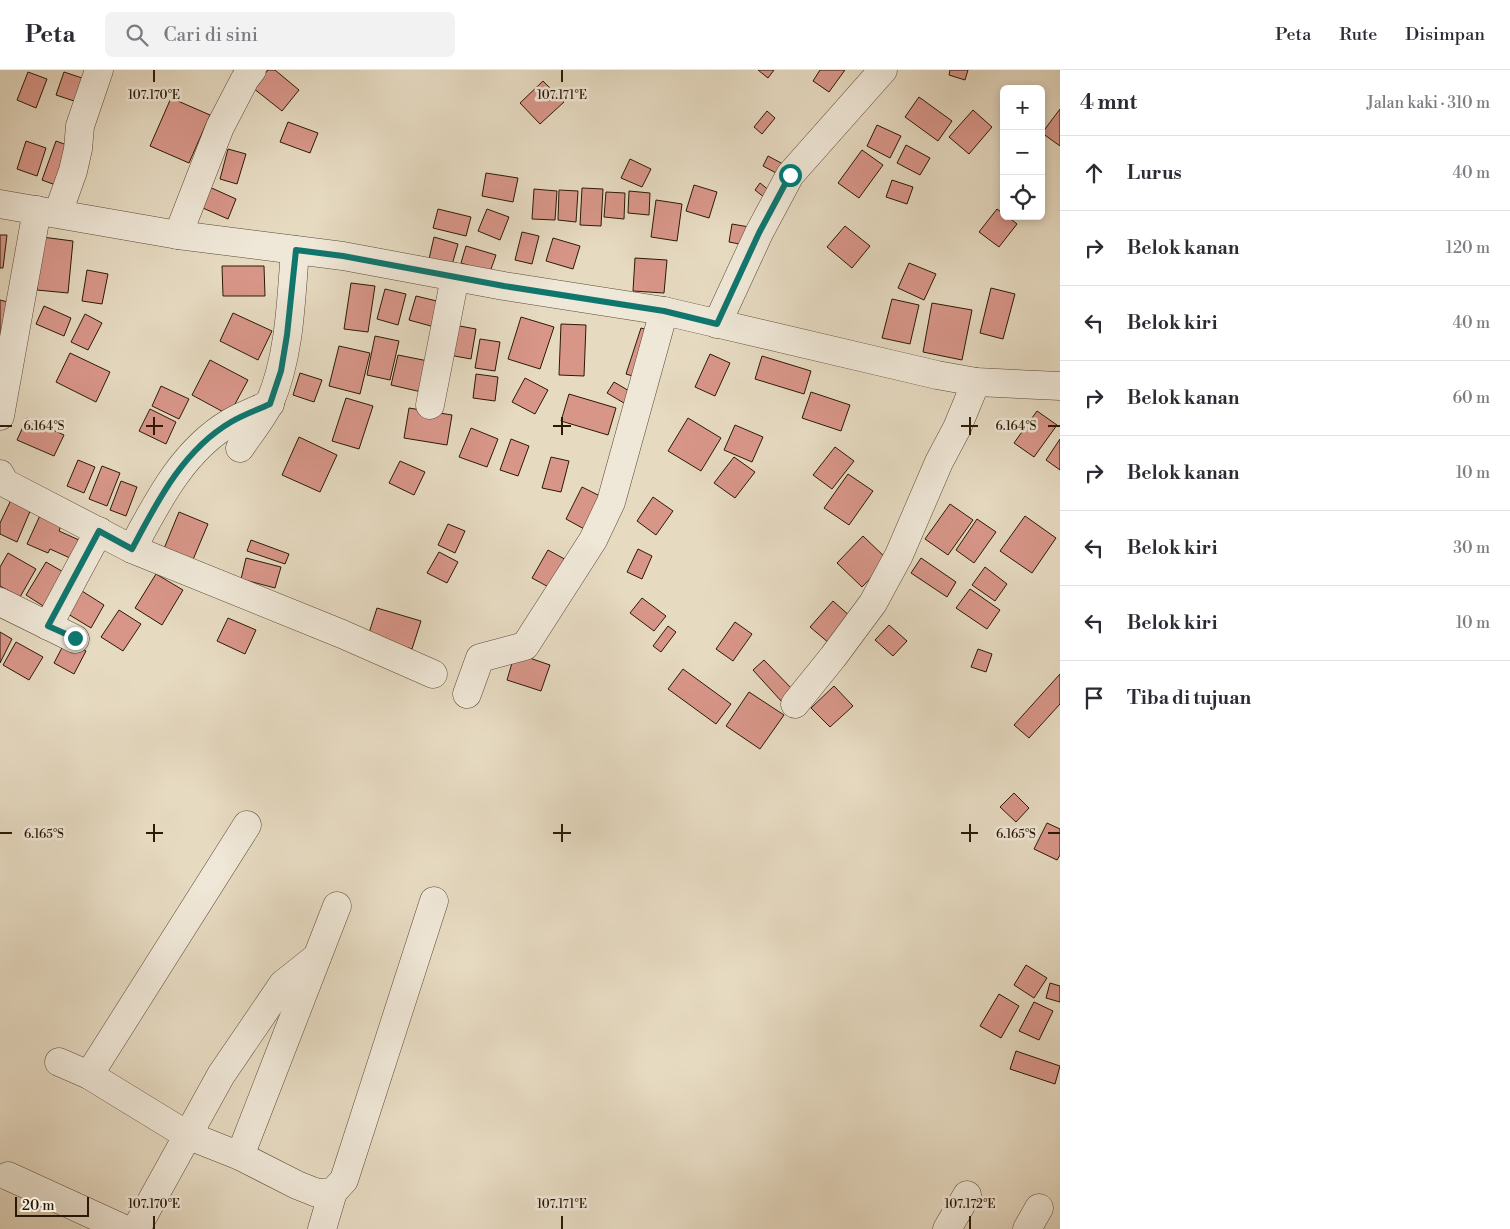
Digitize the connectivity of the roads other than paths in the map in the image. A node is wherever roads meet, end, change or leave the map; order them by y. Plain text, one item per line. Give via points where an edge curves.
1 (99, 70) edge
2 (252, 70) edge
3 (883, 70) edge
4 (0, 204) edge
5 (48, 212) junction
6 (178, 235) junction
7 (296, 250) junction
8 (455, 277) junction
9 (664, 311) junction
10 (717, 324) junction
11 (976, 382) junction
12 (1060, 386) edge
13 (270, 404) junction
14 (430, 405) dead end
15 (0, 416) edge
16 (240, 448) dead end
17 (0, 474) edge
18 (99, 531) junction
19 (132, 549) junction
20 (0, 602) edge
21 (48, 626) junction
22 (75, 638) dead end
23 (433, 674) dead end
24 (467, 694) dead end
25 (795, 704) dead end
26 (247, 825) dead end
27 (434, 901) dead end
28 (337, 906) dead end
29 (317, 957) junction
30 (59, 1062) dead end
31 (89, 1075) junction
32 (187, 1135) junction
33 (240, 1156) junction
34 (8, 1176) dead end
35 (333, 1192) junction
36 (967, 1195) dead end
37 (124, 1229) edge
38 (136, 1229) edge
39 (322, 1229) edge
40 (947, 1229) edge

1 - 5 street via 80,126 73,171
2 - 6 street via 220,127
3 - 10 street via 790,175
4 - 5 street
5 - 6 street
5 - 15 street
6 - 7 street
7 - 8 street
7 - 13 street via 281,371
8 - 9 street
8 - 14 street
9 - 10 street
9 - 24 street via 611,502 593,540 525,646 480,658
10 - 11 street via 936,376
11 - 12 street
11 - 25 street via 899,555 872,604
13 - 16 street
13 - 19 street via 230,423 198,448 172,478
17 - 18 street via 5,483
18 - 19 street
18 - 21 street
19 - 23 street
20 - 21 street
21 - 22 street
26 - 31 street
27 - 35 street via 344,1180
28 - 29 street
29 - 32 street via 283,984 221,1075
29 - 33 street
30 - 31 street
31 - 32 street
32 - 33 street
32 - 38 street
33 - 35 street via 317,1193
34 - 37 street
35 - 39 street
36 - 40 street

